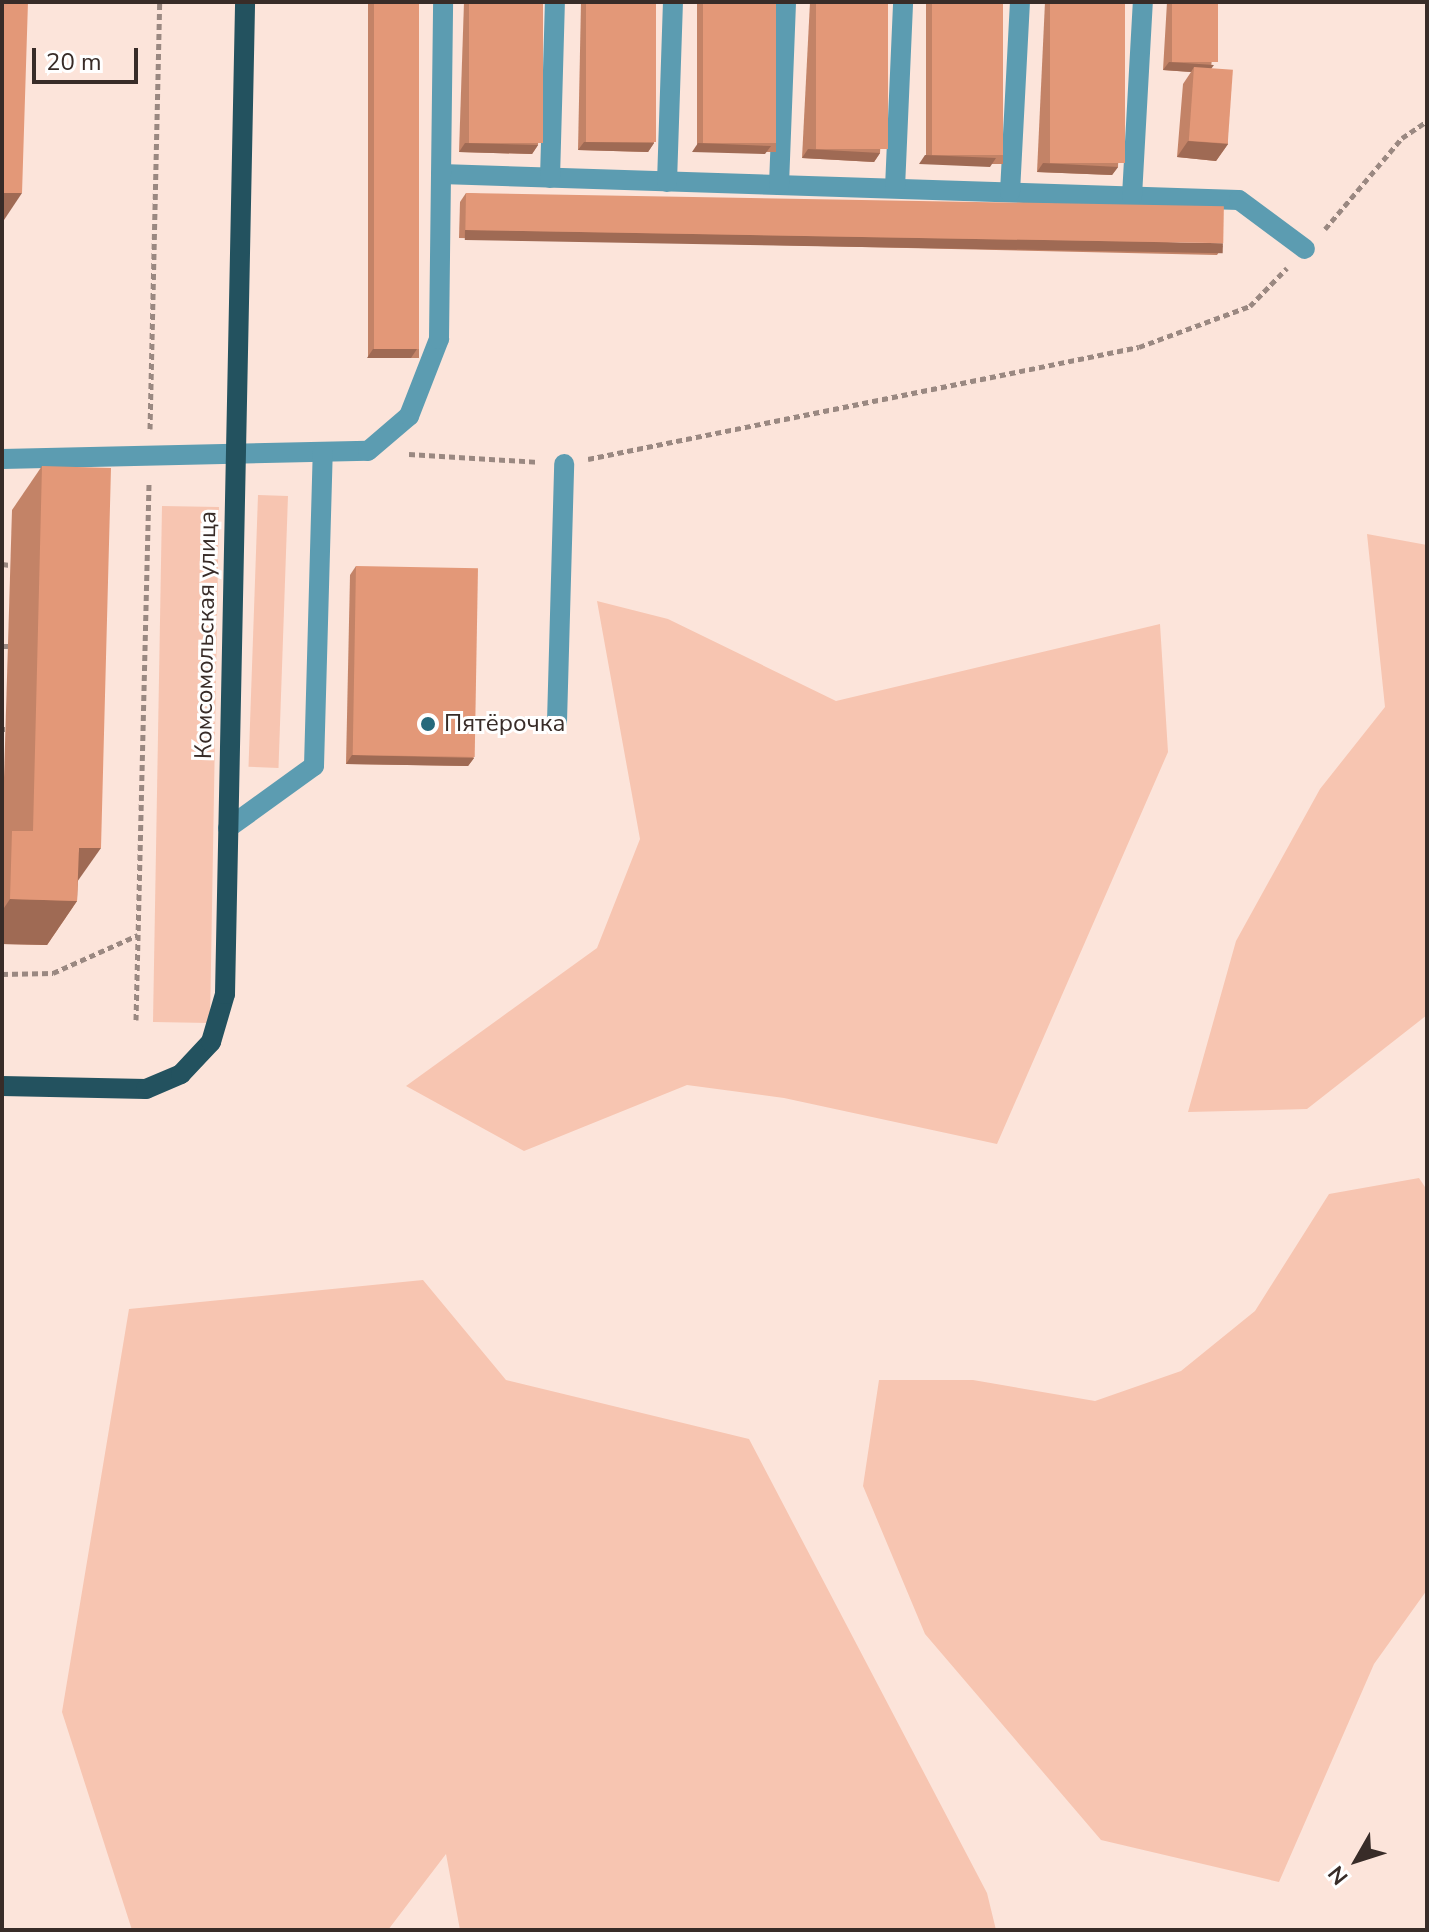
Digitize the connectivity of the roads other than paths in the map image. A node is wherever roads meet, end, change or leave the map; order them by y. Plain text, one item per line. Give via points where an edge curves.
1 (245, 2) edge
2 (443, 2) edge
3 (555, 2) edge
4 (673, 2) edge
5 (786, 2) edge
6 (903, 2) edge
7 (1020, 2) edge
8 (1143, 2) edge
9 (441, 174) junction
10 (550, 178) junction
11 (667, 182) junction
12 (779, 185) junction
13 (895, 188) junction
14 (1010, 192) junction
15 (1132, 196) junction
16 (1305, 249) road end
17 (323, 452) junction
18 (236, 454) junction
19 (2, 459) edge
20 (564, 464) road end
21 (557, 722) dead end
22 (228, 828) junction
23 (2, 1086) edge

1 - 18 main road, Комсомольская улица
2 - 9 lane
3 - 10 lane
4 - 11 lane
5 - 12 lane
6 - 13 lane
7 - 14 lane
8 - 15 lane
9 - 10 lane
9 - 17 lane via 439,339 409,416 368,451
10 - 11 lane
11 - 12 lane
12 - 13 lane
13 - 14 lane
14 - 15 lane
15 - 16 lane via 1239,200
17 - 18 lane
17 - 22 lane via 314,766
18 - 19 lane
18 - 22 main road, Комсомольская улица
20 - 21 lane
22 - 23 main road, Комсомольская улица via 225,994 211,1042 181,1074 146,1089

